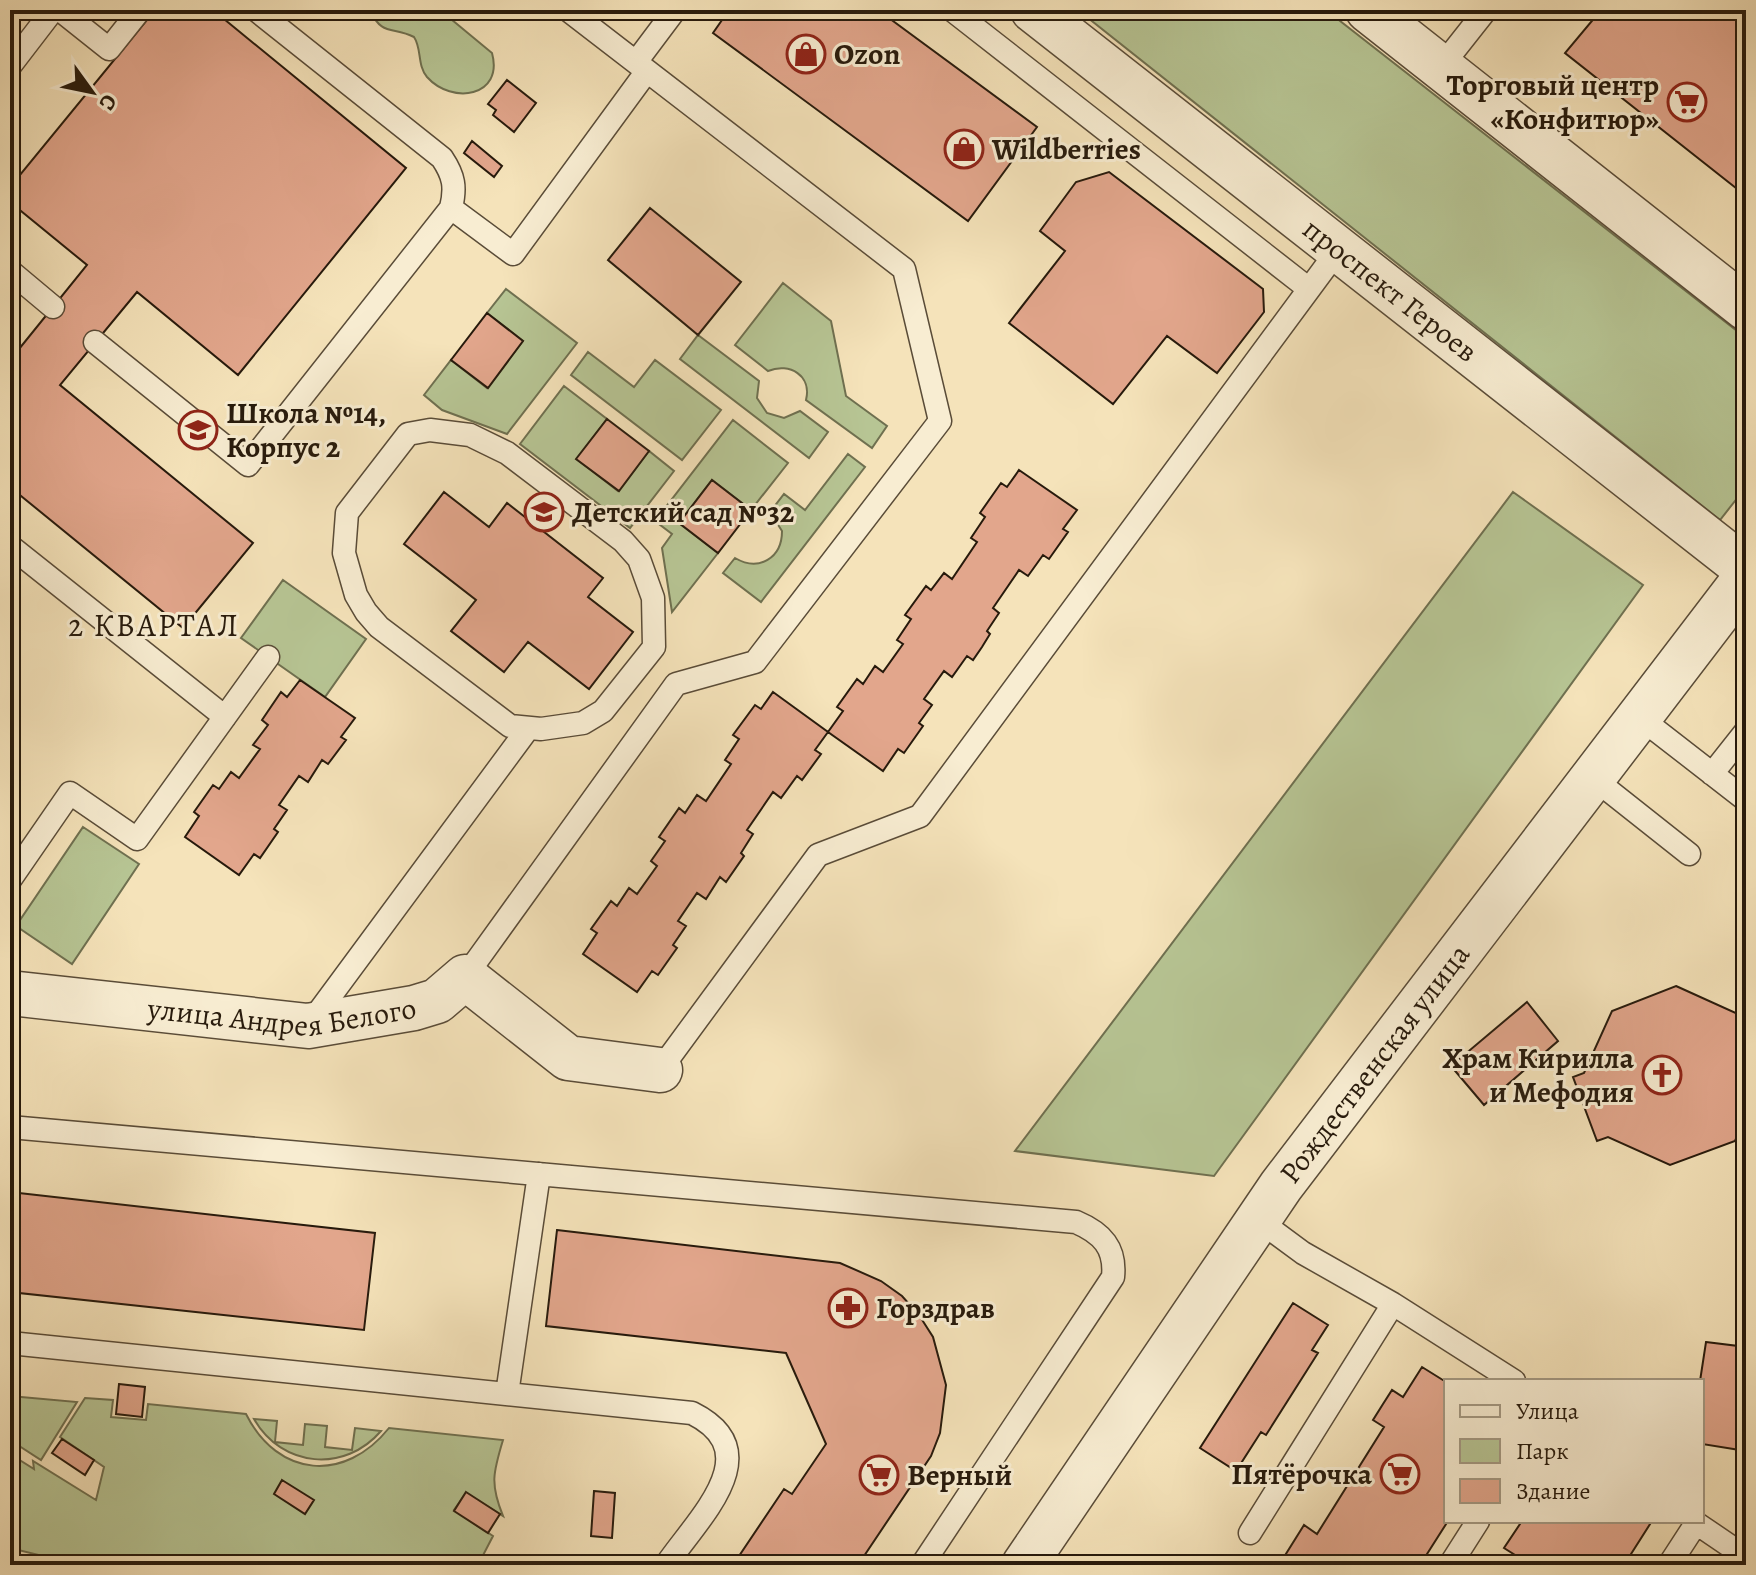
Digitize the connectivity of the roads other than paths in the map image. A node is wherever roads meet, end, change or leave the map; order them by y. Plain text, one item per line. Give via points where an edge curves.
1 (53, 10) edge
2 (60, 10) edge
3 (140, 10) edge
4 (568, 10) edge
5 (675, 10) edge
6 (952, 10) edge
7 (1033, 10) edge
8 (1368, 10) edge
9 (1486, 10) edge
10 (259, 11) edge
11 (10, 66) edge
12 (641, 67) junction
13 (1441, 67) junction
14 (451, 208) junction
15 (1338, 250) junction
16 (10, 271) edge
17 (1309, 289) junction
18 (53, 307) dead end
19 (1746, 308) edge
20 (95, 342) dead end
21 (10, 546) edge
22 (1746, 569) edge
23 (1746, 577) edge
24 (268, 657) dead end
25 (225, 717) junction
26 (1639, 717) junction
27 (527, 730) junction
28 (1746, 731) edge
29 (1712, 774) junction
30 (1593, 778) junction
31 (1746, 800) edge
32 (1689, 854) dead end
33 (10, 880) edge
34 (465, 977) junction
35 (10, 993) edge
36 (308, 1026) junction
37 (660, 1070) joint
38 (10, 1127) edge
39 (539, 1174) junction
40 (1257, 1219) junction
41 (1393, 1304) junction
42 (10, 1343) edge
43 (1511, 1379) edge
44 (507, 1394) junction
45 (1477, 1523) edge
46 (1694, 1523) edge
47 (1250, 1533) dead end
48 (1746, 1557) edge
49 (666, 1565) edge
50 (922, 1565) edge
51 (1024, 1565) edge
52 (1450, 1565) edge
53 (1669, 1565) edge

1 - 11 lane
2 - 3 lane via 109,49
4 - 12 lane
5 - 12 lane
6 - 17 lane
7 - 15 street, проспект Героев
8 - 13 street
9 - 13 lane
10 - 14 lane via 442,158 453,173
12 - 14 lane via 513,254
12 - 34 lane via 904,269 940,421 755,662 676,684
13 - 19 street
14 - 20 lane via 248,465
15 - 17 lane
15 - 22 street, проспект Героев
16 - 18 lane
17 - 37 lane via 920,816 818,855
21 - 25 lane
23 - 26 street, Рождественская улица
24 - 25 lane
25 - 33 lane via 137,839 70,793
26 - 29 lane
26 - 30 street, Рождественская улица
27 - 27 lane via 583,723 603,711 654,647 656,622 648,578 623,541 490,442 451,431 408,434 347,513 344,553 356,595 391,637 495,718
27 - 36 lane
28 - 29 lane
29 - 31 lane
30 - 32 lane
30 - 40 street, Рождественская улица
34 - 36 street, улица Андрея Белого via 437,1001
34 - 37 street via 568,1058
35 - 36 street, улица Андрея Белого
38 - 39 lane
39 - 44 lane
39 - 50 lane via 1076,1222 1095,1229 1108,1244 1113,1277
40 - 41 lane via 1303,1253
40 - 51 street, Рождественская улица
41 - 43 lane
41 - 47 lane
42 - 44 lane
44 - 49 lane via 692,1413 711,1423 725,1439 730,1460 722,1484
45 - 52 lane
46 - 48 lane
46 - 53 lane

